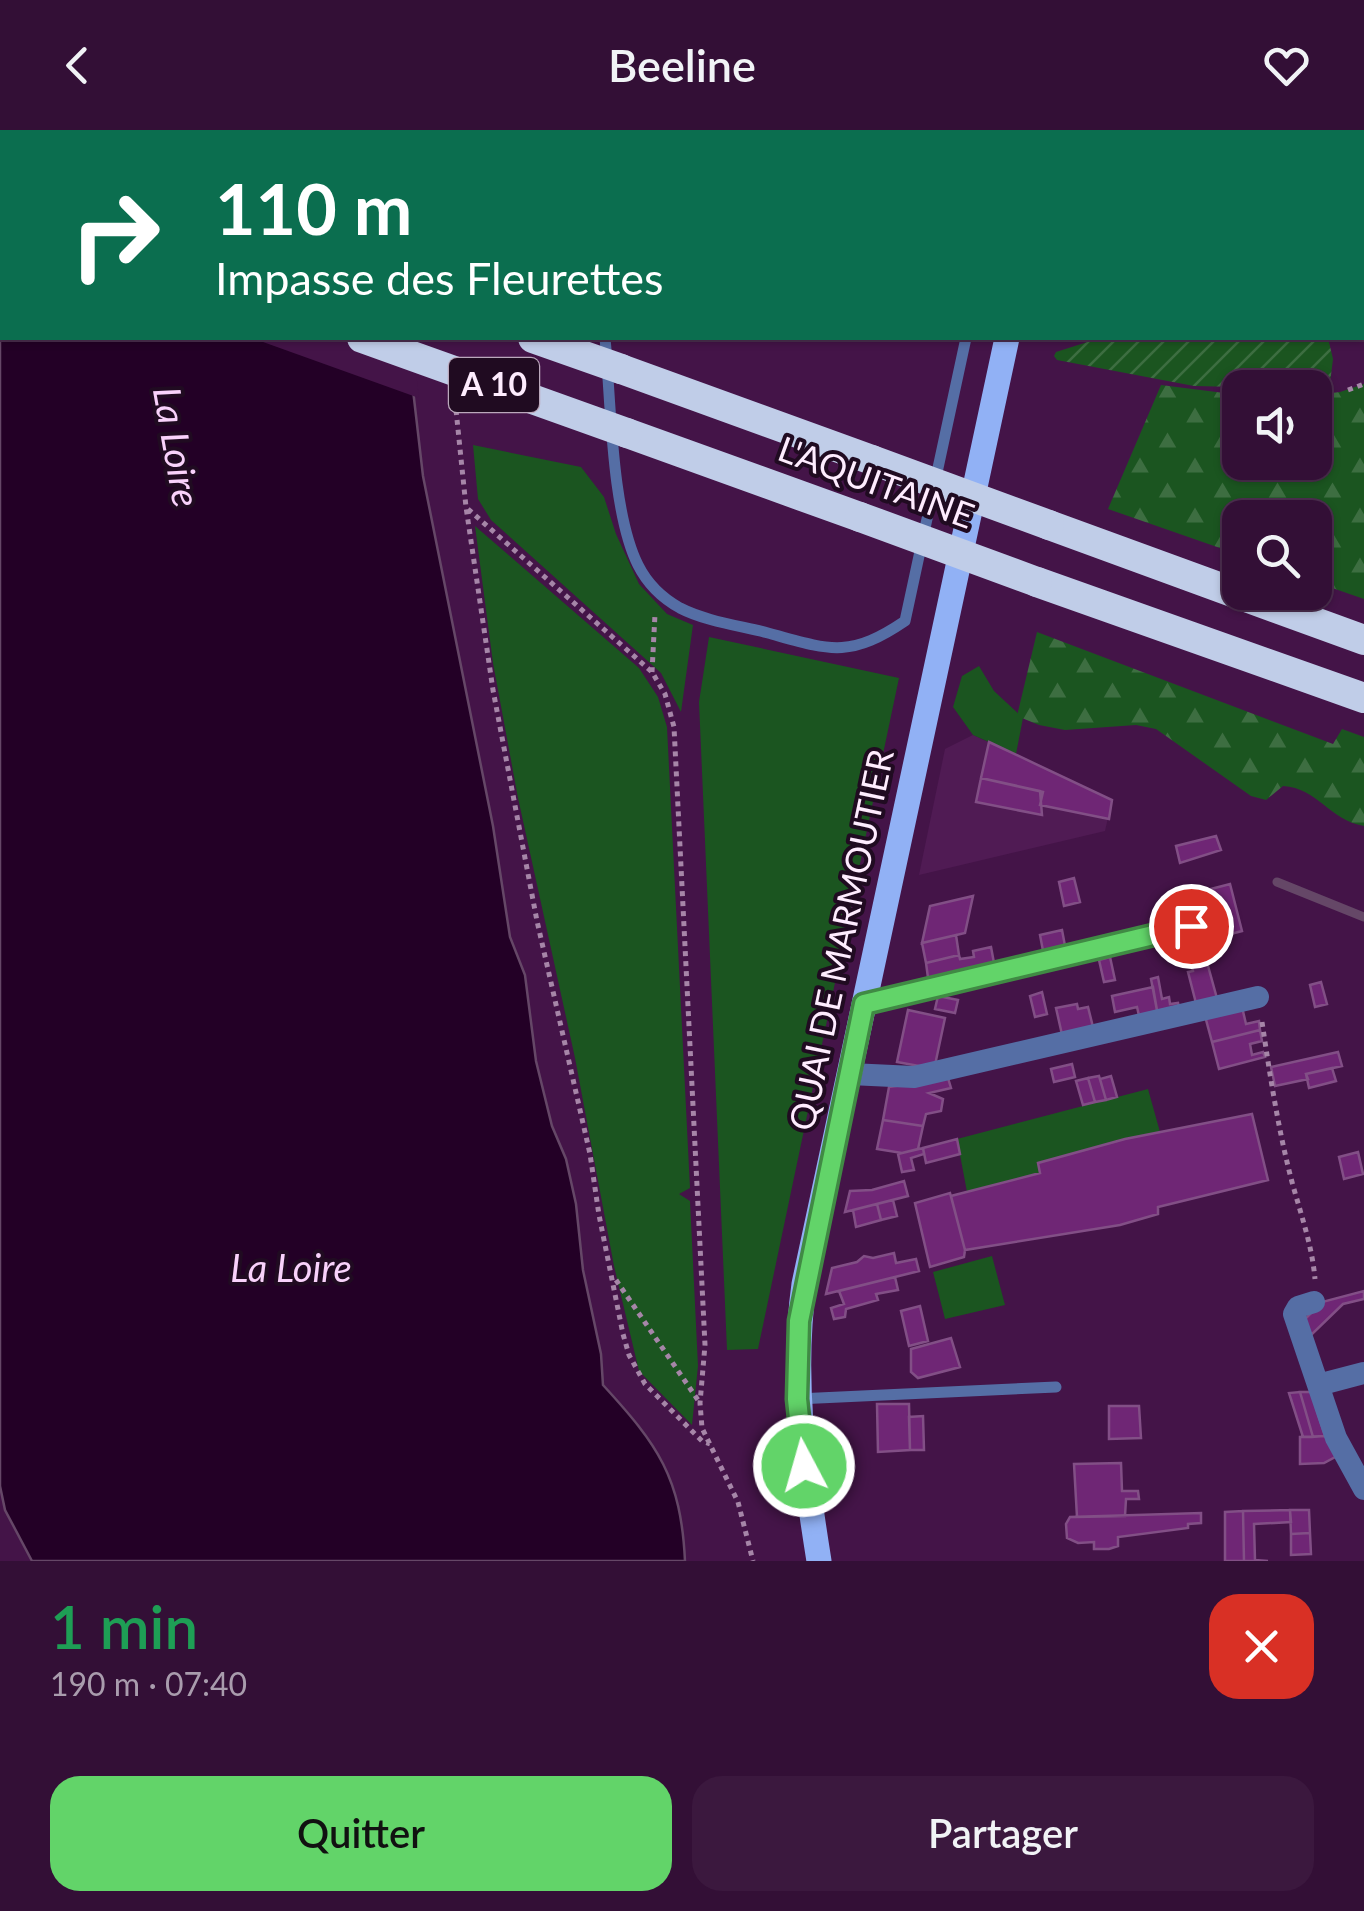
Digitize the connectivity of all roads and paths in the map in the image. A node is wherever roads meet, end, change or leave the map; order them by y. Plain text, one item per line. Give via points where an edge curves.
1 (368, 340) edge
2 (540, 340) edge
3 (605, 340) edge
4 (966, 340) edge
5 (1007, 340) edge
6 (1364, 384) edge
7 (1348, 390) dead end
8 (454, 394) dead end
9 (466, 507) junction
10 (656, 592) junction
11 (1364, 640) edge
12 (652, 672) junction
13 (1364, 698) edge
14 (1191, 926) dead end
15 (1258, 997) joint
16 (864, 1004) junction
17 (850, 1074) junction
18 (614, 1278) junction
19 (1314, 1302) joint
20 (1364, 1373) edge
21 (1318, 1385) junction
22 (1056, 1387) dead end
23 (797, 1399) junction
24 (700, 1403) junction
25 (710, 1444) junction
26 (1364, 1489) edge
27 (753, 1561) edge
28 (819, 1561) edge

1 - 13 highway, L'AQUITAINE / A 10, bridge
2 - 11 highway, L'AQUITAINE / A 10, bridge
3 - 10 lane via 626,536
4 - 10 lane via 905,621 876,641 831,650 682,610
5 - 16 main road, QUAI DE MARMOUTIER
6 - 7 path
8 - 9 path
9 - 12 path
9 - 18 path via 492,690
10 - 12 path
12 - 24 path via 674,727 704,1344
14 - 16 street
15 - 17 street via 914,1077
15 - 19 path via 1277,1116 1312,1249
16 - 17 main road, QUAI DE MARMOUTIER
17 - 23 main road, QUAI DE MARMOUTIER via 804,1284
18 - 24 path
18 - 25 path via 634,1368
19 - 21 street via 1294,1314
20 - 21 street
21 - 26 street
22 - 23 lane
23 - 28 main road, QUAI DE MARMOUTIER
24 - 25 path
25 - 27 path via 738,1502

